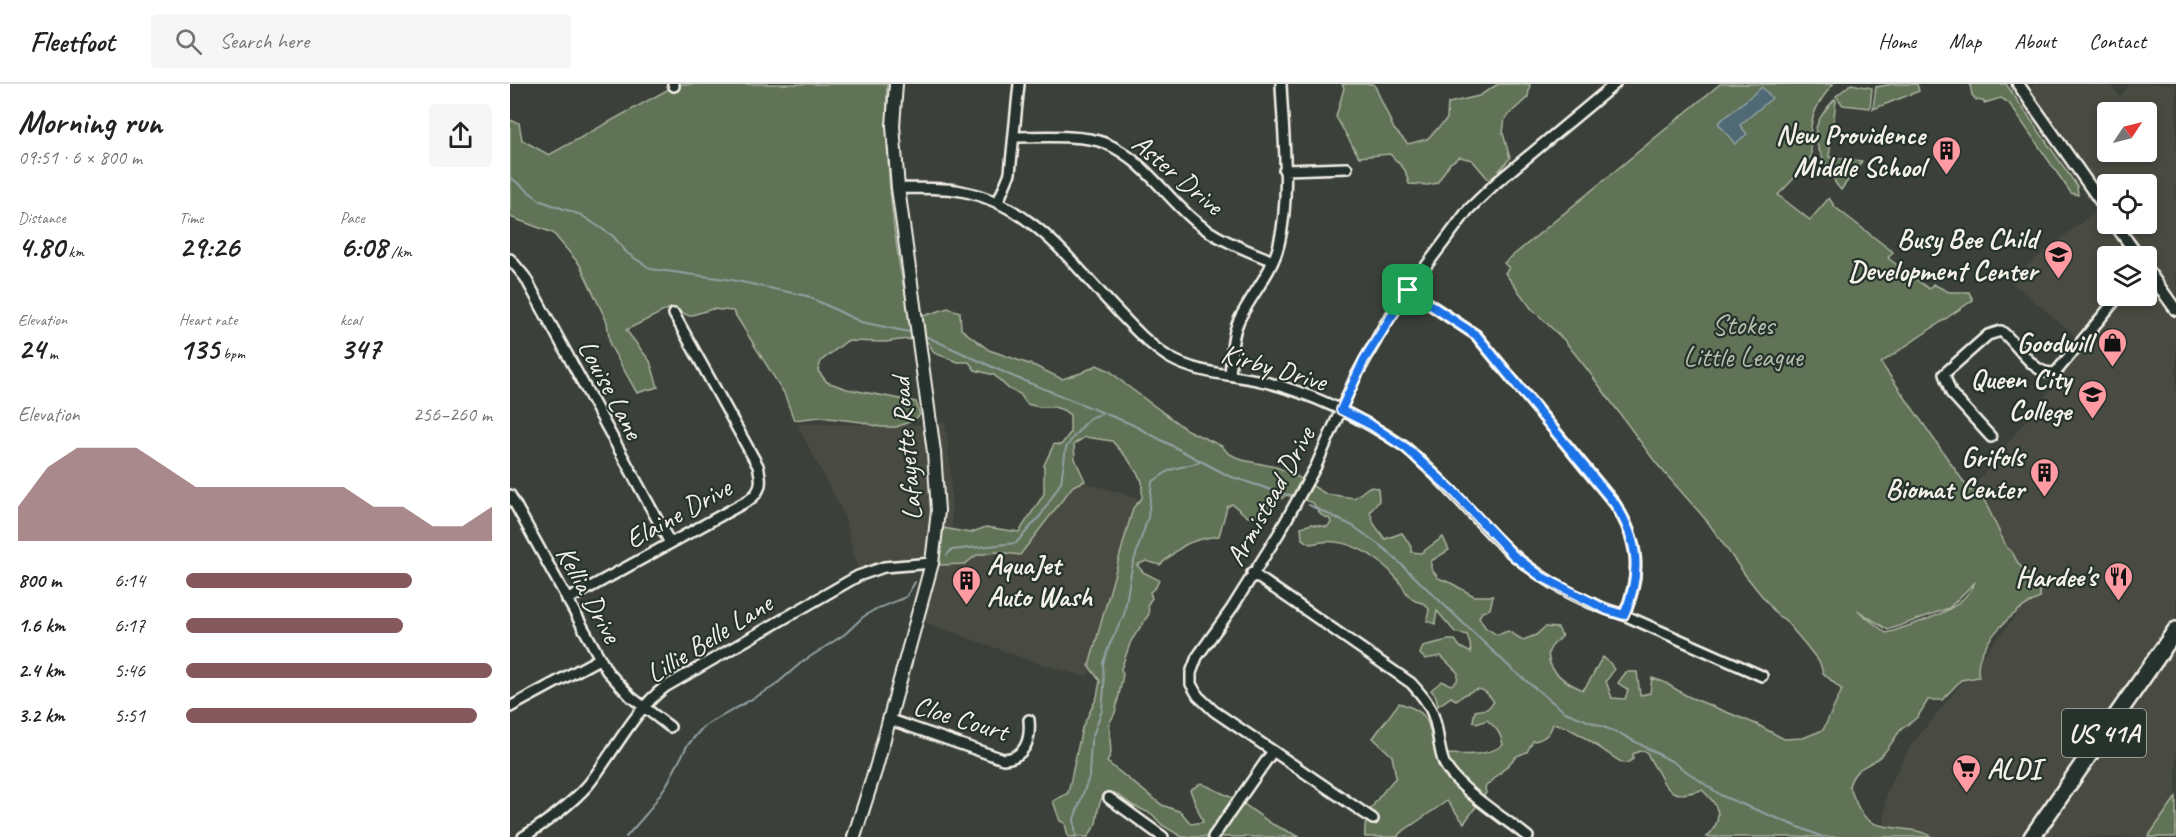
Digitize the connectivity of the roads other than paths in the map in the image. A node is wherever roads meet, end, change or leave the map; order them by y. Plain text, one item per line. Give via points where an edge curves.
1 (896, 84) edge
2 (1019, 84) edge
3 (1281, 84) edge
4 (1615, 84) edge
5 (2018, 84) edge
6 (1014, 137) junction
7 (1347, 168) dead end
8 (1284, 170) junction
9 (898, 188) junction
10 (2097, 196) edge
11 (998, 202) junction
12 (510, 259) edge
13 (1273, 261) junction
14 (2157, 283) edge
15 (1408, 290) junction
16 (2111, 306) edge
17 (2176, 309) edge
18 (674, 314) dead end
19 (1230, 374) junction
20 (1341, 410) junction
21 (1991, 437) dead end
22 (510, 495) edge
23 (670, 543) junction
24 (932, 563) junction
25 (1252, 573) junction
26 (567, 600) junction
27 (1624, 615) junction
28 (2176, 630) edge
29 (599, 659) junction
30 (1762, 676) dead end
31 (510, 706) edge
32 (645, 707) junction
33 (888, 719) junction
34 (1029, 720) dead end
35 (670, 727) dead end
36 (1273, 751) junction
37 (1109, 798) dead end
38 (1373, 819) dead end
39 (523, 837) edge
40 (855, 837) edge
41 (1163, 837) edge
42 (1213, 837) edge
43 (1528, 837) edge
44 (2032, 837) edge

1 - 9 main road, Lafayette Road via 893,126
2 - 6 street
3 - 8 street
4 - 15 street, Armistead Drive via 1486,192
5 - 10 street
6 - 11 street via 1010,173
6 - 13 street, Aster Drive via 1065,137 1104,143 1135,161 1196,222 1223,240
7 - 8 street
8 - 13 street via 1285,196
9 - 11 street, Kirby Drive via 959,190
9 - 24 main road, Lafayette Road via 938,486
11 - 19 street, Kirby Drive via 1043,232 1156,347 1181,363
12 - 23 street, Louise Lane via 525,277
13 - 19 street via 1238,323
14 - 17 street
15 - 20 street, Armistead Drive via 1364,360
15 - 27 street via 1476,335 1615,504 1634,541 1636,570
16 - 21 street via 2056,372 2039,371 2001,331 1988,335 1944,374 1951,393
18 - 23 street, Elaine Drive via 758,466 761,482 756,496
19 - 20 street, Kirby Drive via 1278,386
20 - 25 street, Armistead Drive via 1316,466
20 - 27 street, Kirby Drive via 1406,448 1453,491 1508,551 1542,577
22 - 26 street, Kellia Drive
23 - 26 street, Elaine Drive
24 - 32 street, Lillie Belle Lane via 884,567 858,576 689,671 662,689
24 - 33 main road, Lafayette Road
25 - 36 street, Armistead Drive via 1197,657 1191,684 1214,711
25 - 43 street via 1411,683 1432,714 1437,743 1456,781
26 - 29 street, Kellia Drive
27 - 30 street, Kirby Drive
28 - 44 highway, US 41A
29 - 31 street
29 - 32 street, Kellia Drive via 619,685
32 - 35 street, Kellia Drive
32 - 39 street, Lillie Belle Lane via 581,792
33 - 34 street, Cloe Court via 1003,759 1012,759 1026,748
33 - 40 main road, Lafayette Road
36 - 38 street, Armistead Drive
36 - 42 street
37 - 41 street

